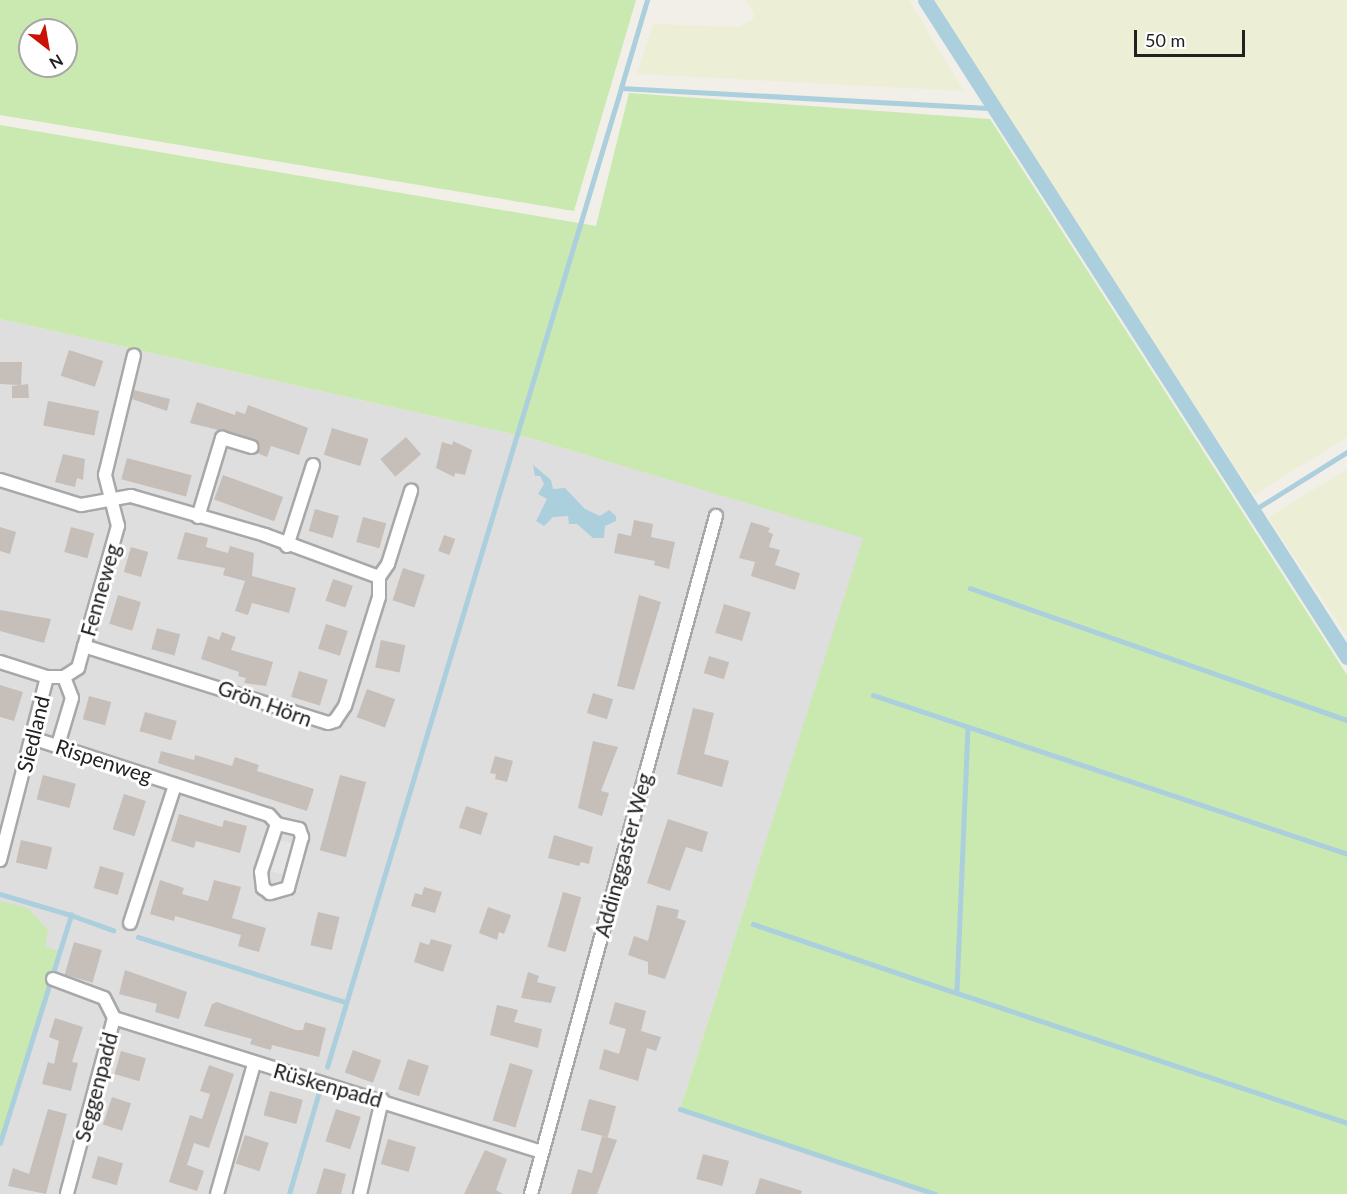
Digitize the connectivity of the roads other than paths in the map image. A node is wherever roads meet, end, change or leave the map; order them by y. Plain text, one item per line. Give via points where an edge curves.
1 (134, 355) dead end
2 (252, 447) dead end
3 (313, 465) dead end
4 (0, 480) edge
5 (411, 491) dead end
6 (109, 501) junction
7 (716, 516) dead end
8 (198, 517) junction
9 (287, 546) junction
10 (379, 577) junction
11 (84, 646) junction
12 (0, 663) edge
13 (47, 677) junction
14 (64, 677) junction
15 (32, 738) junction
16 (58, 745) junction
17 (175, 785) junction
18 (277, 824) junction
19 (0, 860) edge
20 (130, 923) dead end
21 (53, 979) dead end
22 (114, 1018) junction
23 (254, 1064) junction
24 (382, 1100) junction
25 (542, 1152) junction
26 (67, 1194) edge
27 (217, 1194) edge
28 (360, 1194) edge
29 (531, 1194) edge

1 - 6 street, Fenneweg via 105,475
2 - 8 street via 222,438
3 - 9 street
4 - 6 street via 81,505
5 - 10 street, Grön Hörn via 388,564
6 - 8 street via 131,496
6 - 11 street, Fenneweg via 118,526
7 - 25 street, Addinggaster Weg
8 - 9 street via 256,532
9 - 10 street
10 - 11 street, Grön Hörn via 379,597 345,706 335,721 328,723
11 - 14 street, Fenneweg via 78,668
12 - 13 street, Siedland
13 - 14 street, Siedland
13 - 15 street, Siedland
14 - 16 street, Siedland via 72,698
15 - 16 street, Rispenweg
15 - 19 street, Siedland
16 - 17 street, Rispenweg
17 - 18 street, Rispenweg via 269,815
17 - 20 street, Rispenweg
18 - 18 street, Rispenweg via 261,872 263,888 270,893 288,888 302,837 291,824
21 - 22 street, Seggenpadd via 104,998
22 - 23 street, Rüskenpadd
22 - 26 street, Seggenpadd
23 - 24 street, Rüskenpadd
23 - 27 street
24 - 25 street, Rüskenpadd
24 - 28 street
25 - 29 street, Addinggaster Weg

